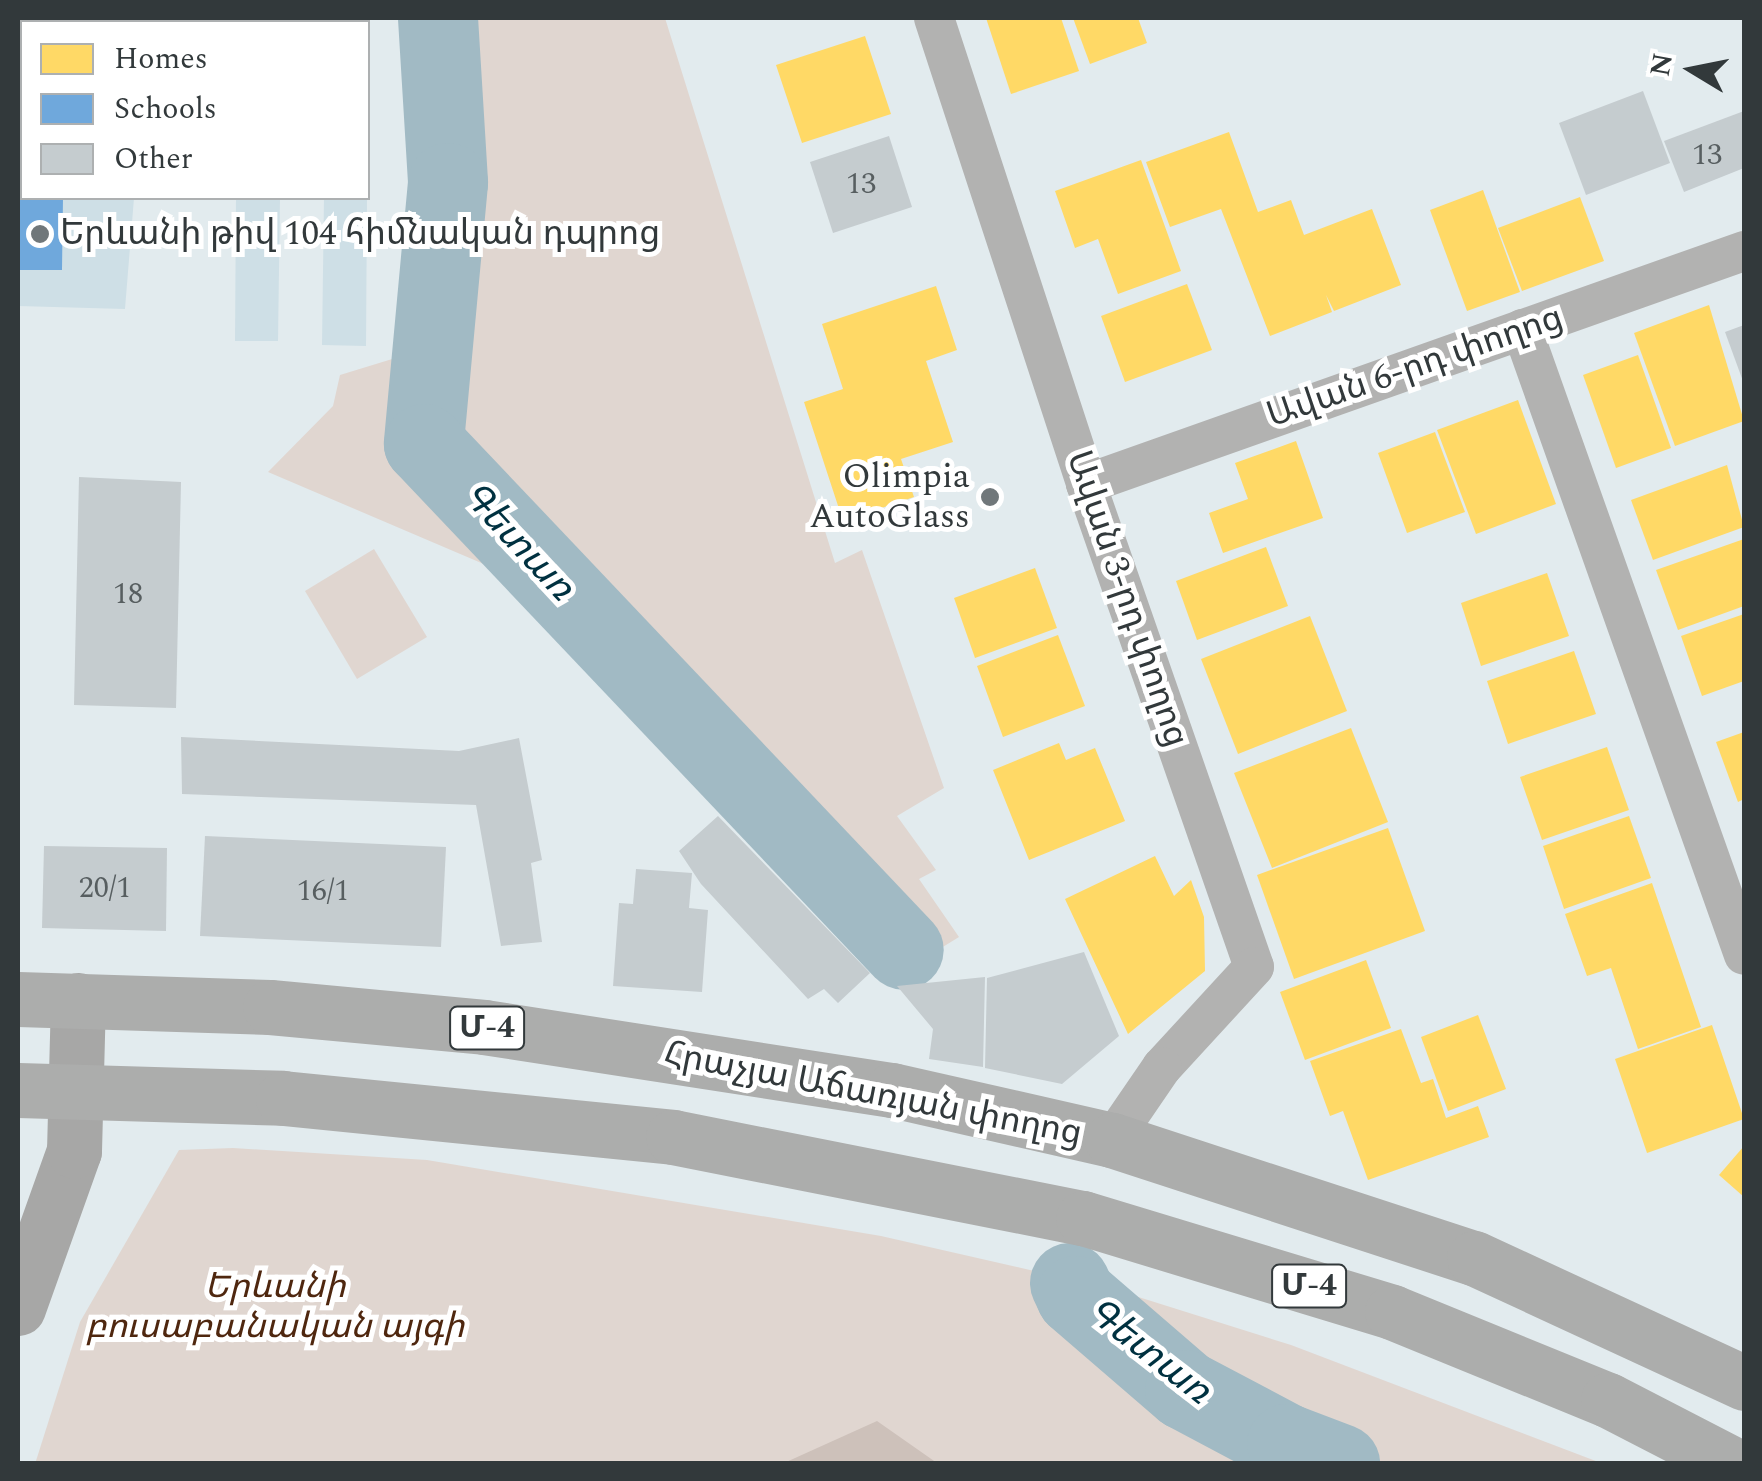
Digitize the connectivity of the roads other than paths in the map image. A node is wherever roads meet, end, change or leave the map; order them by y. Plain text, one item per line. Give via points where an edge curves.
1 (934, 18) edge
2 (1744, 251) edge
3 (1522, 329) junction
4 (1086, 484) junction
5 (1744, 955) edge
6 (18, 999) edge
7 (78, 1000) junction
8 (18, 1090) edge
9 (76, 1090) junction
10 (1112, 1140) junction
11 (18, 1308) edge
12 (1744, 1383) edge
13 (1732, 1464) edge

1 - 4 street, Ավան 3-րդ փողոց
2 - 3 street, Ավան 6-րդ փողոց
3 - 4 street, Ավան 6-րդ փողոց
3 - 5 street
4 - 10 street, Ավան 3-րդ փողոց via 1254,967 1162,1067
6 - 7 highway, Հրաչյա Աճառյան փողոց / Մ-4
7 - 9 main road
7 - 10 highway, Հրաչյա Աճառյան փողոց / Մ-4 via 270,1007 484,1028 892,1090
8 - 9 highway, Մ-4
9 - 11 main road via 74,1151
9 - 13 highway, Մ-4 via 282,1098 673,1138 1083,1218 1392,1312 1608,1400
10 - 12 highway, Հրաչյա Աճառյան փողոց / Մ-4 via 1474,1258

